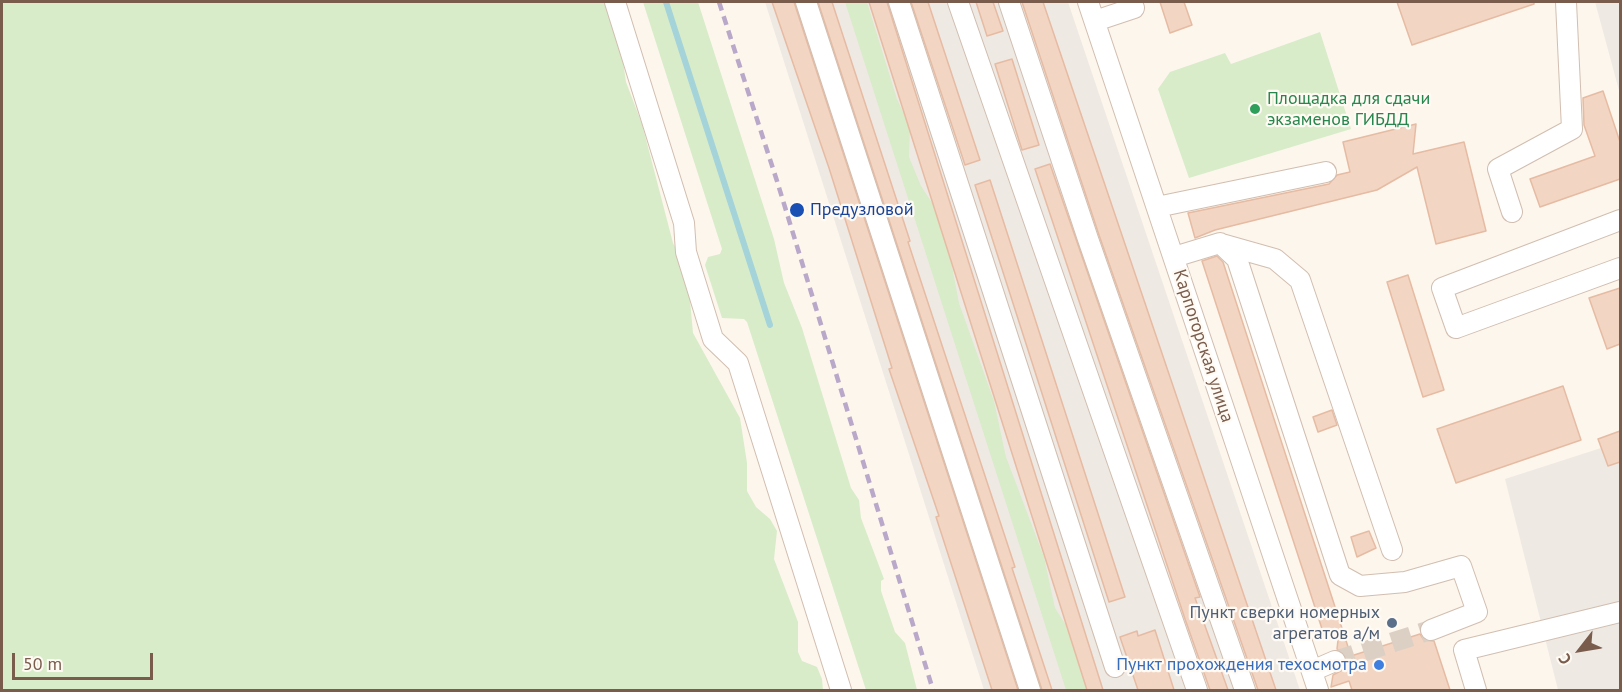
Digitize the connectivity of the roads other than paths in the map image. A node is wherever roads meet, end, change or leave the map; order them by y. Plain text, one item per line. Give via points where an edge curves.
1 (615, 2) edge
2 (806, 2) edge
3 (899, 2) edge
4 (958, 2) edge
5 (1009, 2) edge
6 (1088, 2) edge
7 (1131, 2) edge
8 (1566, 2) edge
9 (1095, 21) junction
10 (1326, 172) dead end
11 (1156, 207) junction
12 (1512, 212) dead end
13 (1620, 220) edge
14 (1220, 243) junction
15 (1174, 257) junction
16 (1620, 268) edge
17 (1392, 550) dead end
18 (1620, 612) edge
19 (1431, 630) tunnel mouth
20 (1335, 661) tunnel mouth
21 (1115, 667) dead end
22 (1312, 671) junction
23 (841, 690) edge
24 (1030, 690) edge
25 (1197, 690) edge
26 (1245, 690) edge
27 (1318, 690) edge
28 (1476, 690) edge

1 - 23 street via 684,223 686,252 713,339 738,363
2 - 24 street
3 - 21 street
4 - 25 street
5 - 26 street
6 - 9 street, Карпогорская улица
7 - 9 street via 1134,8
8 - 12 street via 1572,129 1498,169
9 - 11 street, Карпогорская улица
10 - 11 street
11 - 15 street, Карпогорская улица
13 - 16 street via 1442,288 1456,328
14 - 15 street
14 - 17 street via 1275,259 1300,279
14 - 19 street via 1237,259 1340,575 1360,586 1405,582 1461,566 1477,612
15 - 22 street, Карпогорская улица
18 - 28 street via 1464,650
20 - 22 street
22 - 27 street, Карпогорская улица

